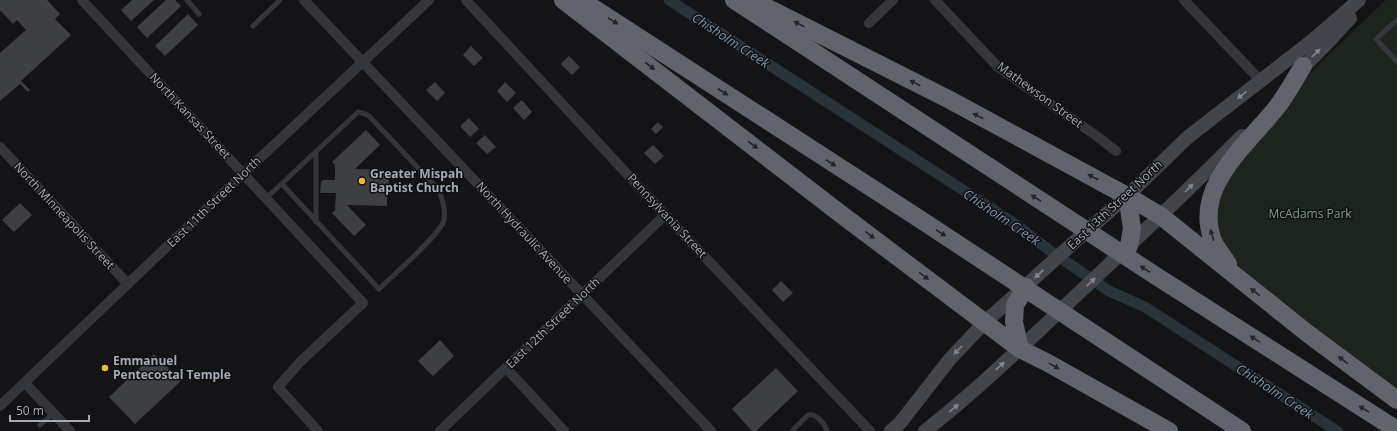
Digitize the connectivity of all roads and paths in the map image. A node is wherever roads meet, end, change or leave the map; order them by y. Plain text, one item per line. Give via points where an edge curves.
1 (82, 0) edge
2 (187, 0) edge
3 (280, 0) edge
4 (304, 0) edge
5 (429, 0) edge
6 (466, 0) edge
7 (563, 0) edge
8 (580, 0) edge
9 (734, 0) edge
10 (752, 0) edge
11 (893, 0) edge
12 (935, 0) edge
13 (1184, 0) edge
14 (1359, 0) edge
15 (1365, 0) edge
16 (199, 14) dead end
17 (1397, 20) edge
18 (869, 23) dead end
19 (253, 26) dead end
20 (363, 62) junction
21 (1397, 62) edge
22 (1303, 66) junction
23 (1260, 80) junction
24 (0, 147) edge
25 (316, 151) junction
26 (1116, 151) dead end
27 (243, 174) junction
28 (282, 184) junction
29 (1127, 196) junction
30 (266, 198) junction
31 (665, 215) junction
32 (1162, 216) junction
33 (316, 222) junction
34 (1129, 246) junction
35 (1239, 280) junction
36 (128, 284) junction
37 (1026, 286) junction
38 (582, 295) junction
39 (985, 322) junction
40 (1020, 349) junction
41 (506, 368) junction
42 (25, 383) junction
43 (1397, 400) edge
44 (0, 406) edge
45 (53, 413) junction
46 (40, 425) dead end
47 (1397, 430) edge
48 (70, 431) edge
49 (318, 431) edge
50 (440, 431) edge
51 (564, 431) edge
52 (711, 431) edge
53 (792, 431) edge
54 (827, 431) edge
55 (870, 431) edge
56 (891, 431) edge
57 (925, 431) edge
58 (1169, 431) edge
59 (1242, 431) edge

1 - 27 street, North Kansas Street
2 - 16 lane
3 - 19 lane
4 - 20 street, North Hydraulic Avenue
5 - 20 street, East 11th Street North
6 - 31 street, Pennsylvania Street
7 -> 39 highway
8 -> 59 highway, bridge
47 -> 9 highway, bridge
29 -> 10 highway via 950,100
11 - 18 street
12 - 26 street, Mathewson Street via 998,67
13 - 23 street
14 - 23 main road, East 13th Street North via 1313,40
22 -> 15 main road
17 - 21 lane via 1376,40
20 - 27 street, East 11th Street North
20 - 38 street, North Hydraulic Avenue
32 -> 22 main road via 1242,136
35 -> 22 highway via 1212,239 1208,221 1211,197 1219,178 1278,106
23 -> 29 main road, East 13th Street North via 1188,137
24 - 36 street, North Minneapolis Street
25 - 28 lane
25 - 33 lane
25 - 33 lane via 358,112 368,115 439,190 444,204 444,221 434,237 379,289
27 - 30 street, North Kansas Street
27 - 36 street, East 11th Street North
28 - 30 lane
28 - 33 lane
29 - 32 highway
29 - 34 highway via 1132,228
29 -> 37 main road, East 13th Street North
30 - 49 street, North Kansas Street via 363,303 300,361 278,387
31 - 38 street, East 12th Street North
31 - 55 street, Pennsylvania Street
32 - 34 main road
32 - 35 highway
40 -> 34 main road
43 -> 35 highway
36 - 42 street, East 11th Street North
37 - 39 main road, East 13th Street North
37 - 40 highway via 1015,305 1014,322
38 - 41 street, East 12th Street North
38 - 52 street, North Hydraulic Avenue
39 - 40 highway
39 -> 56 main road, East 13th Street North via 950,359
57 -> 40 main road
40 -> 58 highway
41 - 50 street, East 12th Street North
41 - 51 street
42 - 44 street, East 11th Street North
42 - 45 street
45 - 46 lane
45 - 48 street
53 - 54 lane via 812,414

